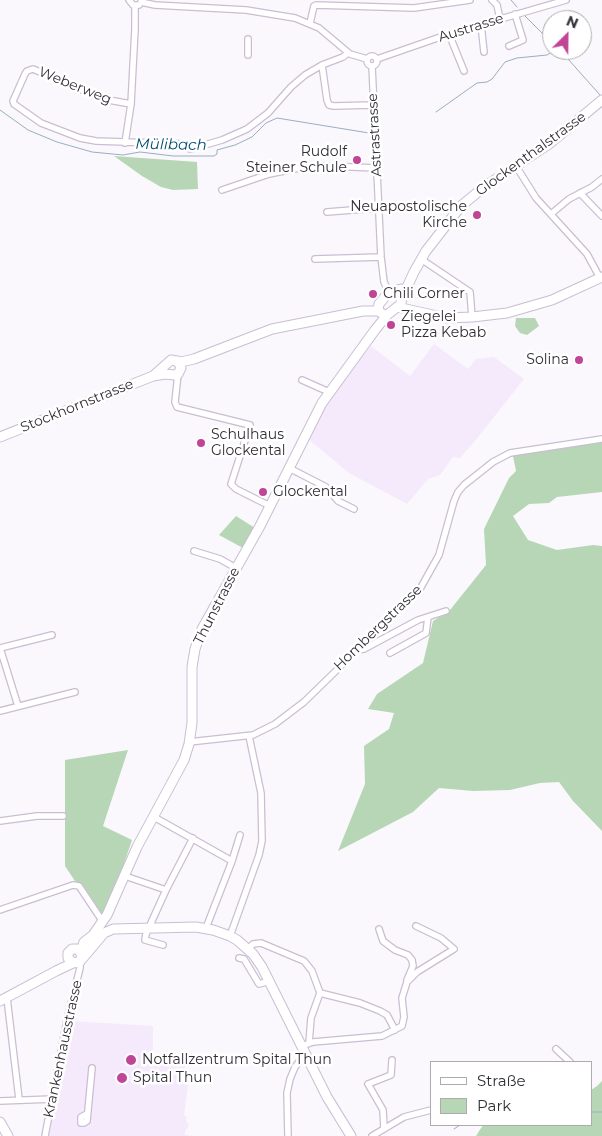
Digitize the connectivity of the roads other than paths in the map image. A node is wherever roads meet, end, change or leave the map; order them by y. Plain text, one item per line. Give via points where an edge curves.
1 (129, 0) edge
2 (470, 0) edge
3 (492, 0) edge
4 (566, 0) edge
5 (141, 1) edge
6 (135, 6) junction
7 (515, 14) junction
8 (500, 19) junction
9 (310, 23) junction
10 (482, 24) junction
11 (449, 34) junction
12 (248, 39) dead end
13 (509, 46) dead end
14 (484, 52) dead end
15 (348, 53) junction
16 (248, 55) dead end
17 (368, 60) junction
18 (377, 60) junction
19 (322, 65) junction
20 (372, 66) junction
21 (464, 71) dead end
22 (602, 100) edge
23 (130, 104) junction
24 (373, 105) junction
25 (125, 143) junction
26 (516, 166) junction
27 (376, 168) junction
28 (602, 179) edge
29 (222, 190) dead end
30 (580, 193) junction
31 (378, 208) junction
32 (327, 212) dead end
33 (551, 214) junction
34 (602, 216) edge
35 (381, 258) junction
36 (421, 259) junction
37 (315, 260) dead end
38 (601, 277) edge
39 (397, 298) junction
40 (381, 311) junction
41 (472, 317) junction
42 (174, 370) junction
43 (302, 380) dead end
44 (329, 392) junction
45 (0, 437) edge
46 (602, 439) edge
47 (289, 468) junction
48 (270, 506) junction
49 (354, 509) dead end
50 (194, 551) dead end
51 (236, 568) junction
52 (446, 611) dead end
53 (428, 617) junction
54 (52, 635) dead end
55 (0, 648) edge
56 (356, 650) junction
57 (390, 653) dead end
58 (75, 692) dead end
59 (18, 706) junction
60 (0, 711) edge
61 (249, 736) junction
62 (189, 742) junction
63 (63, 816) dead end
64 (154, 817) junction
65 (0, 820) edge
66 (240, 835) dead end
67 (193, 838) junction
68 (232, 861) junction
69 (125, 876) junction
70 (166, 890) junction
71 (0, 910) edge
72 (101, 925) junction
73 (416, 926) dead end
74 (149, 928) junction
75 (206, 928) junction
76 (378, 929) dead end
77 (230, 936) junction
78 (163, 945) dead end
79 (248, 949) junction
80 (77, 955) junction
81 (239, 958) dead end
82 (270, 981) junction
83 (407, 982) junction
84 (320, 993) junction
85 (4, 1000) edge
86 (396, 1030) junction
87 (306, 1048) junction
88 (556, 1049) dead end
89 (392, 1060) dead end
90 (569, 1061) edge
91 (92, 1068) dead end
92 (19, 1099) junction
93 (53, 1099) junction
94 (0, 1101) edge
95 (430, 1110) edge
96 (87, 1114) dead end
97 (0, 1122) edge
98 (384, 1129) junction
99 (8, 1136) edge
100 (45, 1136) edge
101 (288, 1136) edge
102 (351, 1136) edge
103 (372, 1136) edge

1 - 6 street
2 - 9 street via 414,8 316,5
3 - 8 street via 497,5
4 - 7 street, Austrasse
5 - 6 street
5 - 9 street via 155,5 266,12
6 - 23 street, Weberweg
7 - 8 street, Austrasse
7 - 13 street via 523,40
8 - 10 street, Austrasse
9 - 15 street
10 - 11 street, Austrasse
10 - 14 street
11 - 18 street, Austrasse
11 - 21 street
12 - 16 street
15 - 17 street
15 - 19 street
17 - 18 street via 372,56
17 - 20 street
18 - 20 street
19 - 24 street via 330,105
19 - 25 street via 291,87 254,124 228,138 198,146
20 - 24 street, Astrastrasse
22 - 26 main road, Glockenthalstrasse via 549,144
23 - 25 street, Weberweg
23 - 25 street, Weberweg via 103,99 33,69 25,74 13,100 41,124 63,133 96,142
24 - 27 street, Astrastrasse
26 - 33 street via 536,198
26 - 36 main road, Glockenthalstrasse via 462,206
27 - 29 street via 299,168
27 - 31 street, Astrastrasse
28 - 30 street
30 - 33 street
30 - 34 street
31 - 32 street
31 - 35 street, Astrastrasse
33 - 38 street via 587,254
35 - 37 street
35 - 39 street, Astrastrasse via 384,282
36 - 39 main road, Glockenthalstrasse
36 - 41 street via 470,292
38 - 41 main road via 552,300 507,313
39 - 40 main road
39 - 40 main road
39 - 41 main road via 415,311 441,317
40 - 42 main road, Stockhornstrasse via 363,311 272,329
40 - 44 main road, Thunstrasse via 375,330
42 - 45 main road, Stockhornstrasse
42 - 48 street via 175,404 178,408 250,424 231,484
43 - 44 street
44 - 47 main road, Thunstrasse
46 - 56 street, Hombergstrasse via 510,453 471,479 456,496 440,555 423,585
47 - 48 main road, Thunstrasse
47 - 49 street via 326,487 338,501
48 - 51 main road, Thunstrasse
50 - 51 street
51 - 62 main road, Thunstrasse via 204,626 194,652
52 - 53 street
53 - 56 street
53 - 57 street via 426,633
54 - 55 street
55 - 59 street
56 - 61 street, Hombergstrasse via 293,710 266,730
58 - 59 street
59 - 60 street
61 - 62 street, Hombergstrasse
61 - 77 street via 261,793 262,841
62 - 64 main road, Thunstrasse via 180,770
63 - 65 street
64 - 67 street
64 - 69 main road, Thunstrasse
66 - 68 street
67 - 68 street
67 - 70 street
68 - 75 street
69 - 70 street
69 - 72 main road, Thunstrasse
70 - 74 street
71 - 72 street via 73,885 79,886
72 - 80 main road via 83,937
73 - 83 street via 454,948
74 - 75 main road
74 - 78 street via 145,940
74 - 80 main road via 108,930
75 - 77 main road
76 - 83 street via 383,941 412,960
77 - 79 main road
79 - 82 main road
79 - 84 street via 261,943 304,961 312,971
80 - 85 main road via 56,971
80 - 93 street, Krankenhausstrasse via 80,968
81 - 82 street via 244,959 259,984
82 - 87 main road
83 - 86 street via 402,998 404,1022
84 - 86 street via 380,1011 388,1015
84 - 87 street
85 - 92 street
86 - 87 street via 382,1036
87 - 101 street via 295,1067 287,1093
87 - 102 main road via 327,1097
88 - 90 street
89 - 98 street via 391,1075 368,1084 383,1110
91 - 96 street
92 - 93 street
92 - 94 street
93 - 100 street, Krankenhausstrasse
95 - 98 street via 404,1117
97 - 99 main road
98 - 103 street

